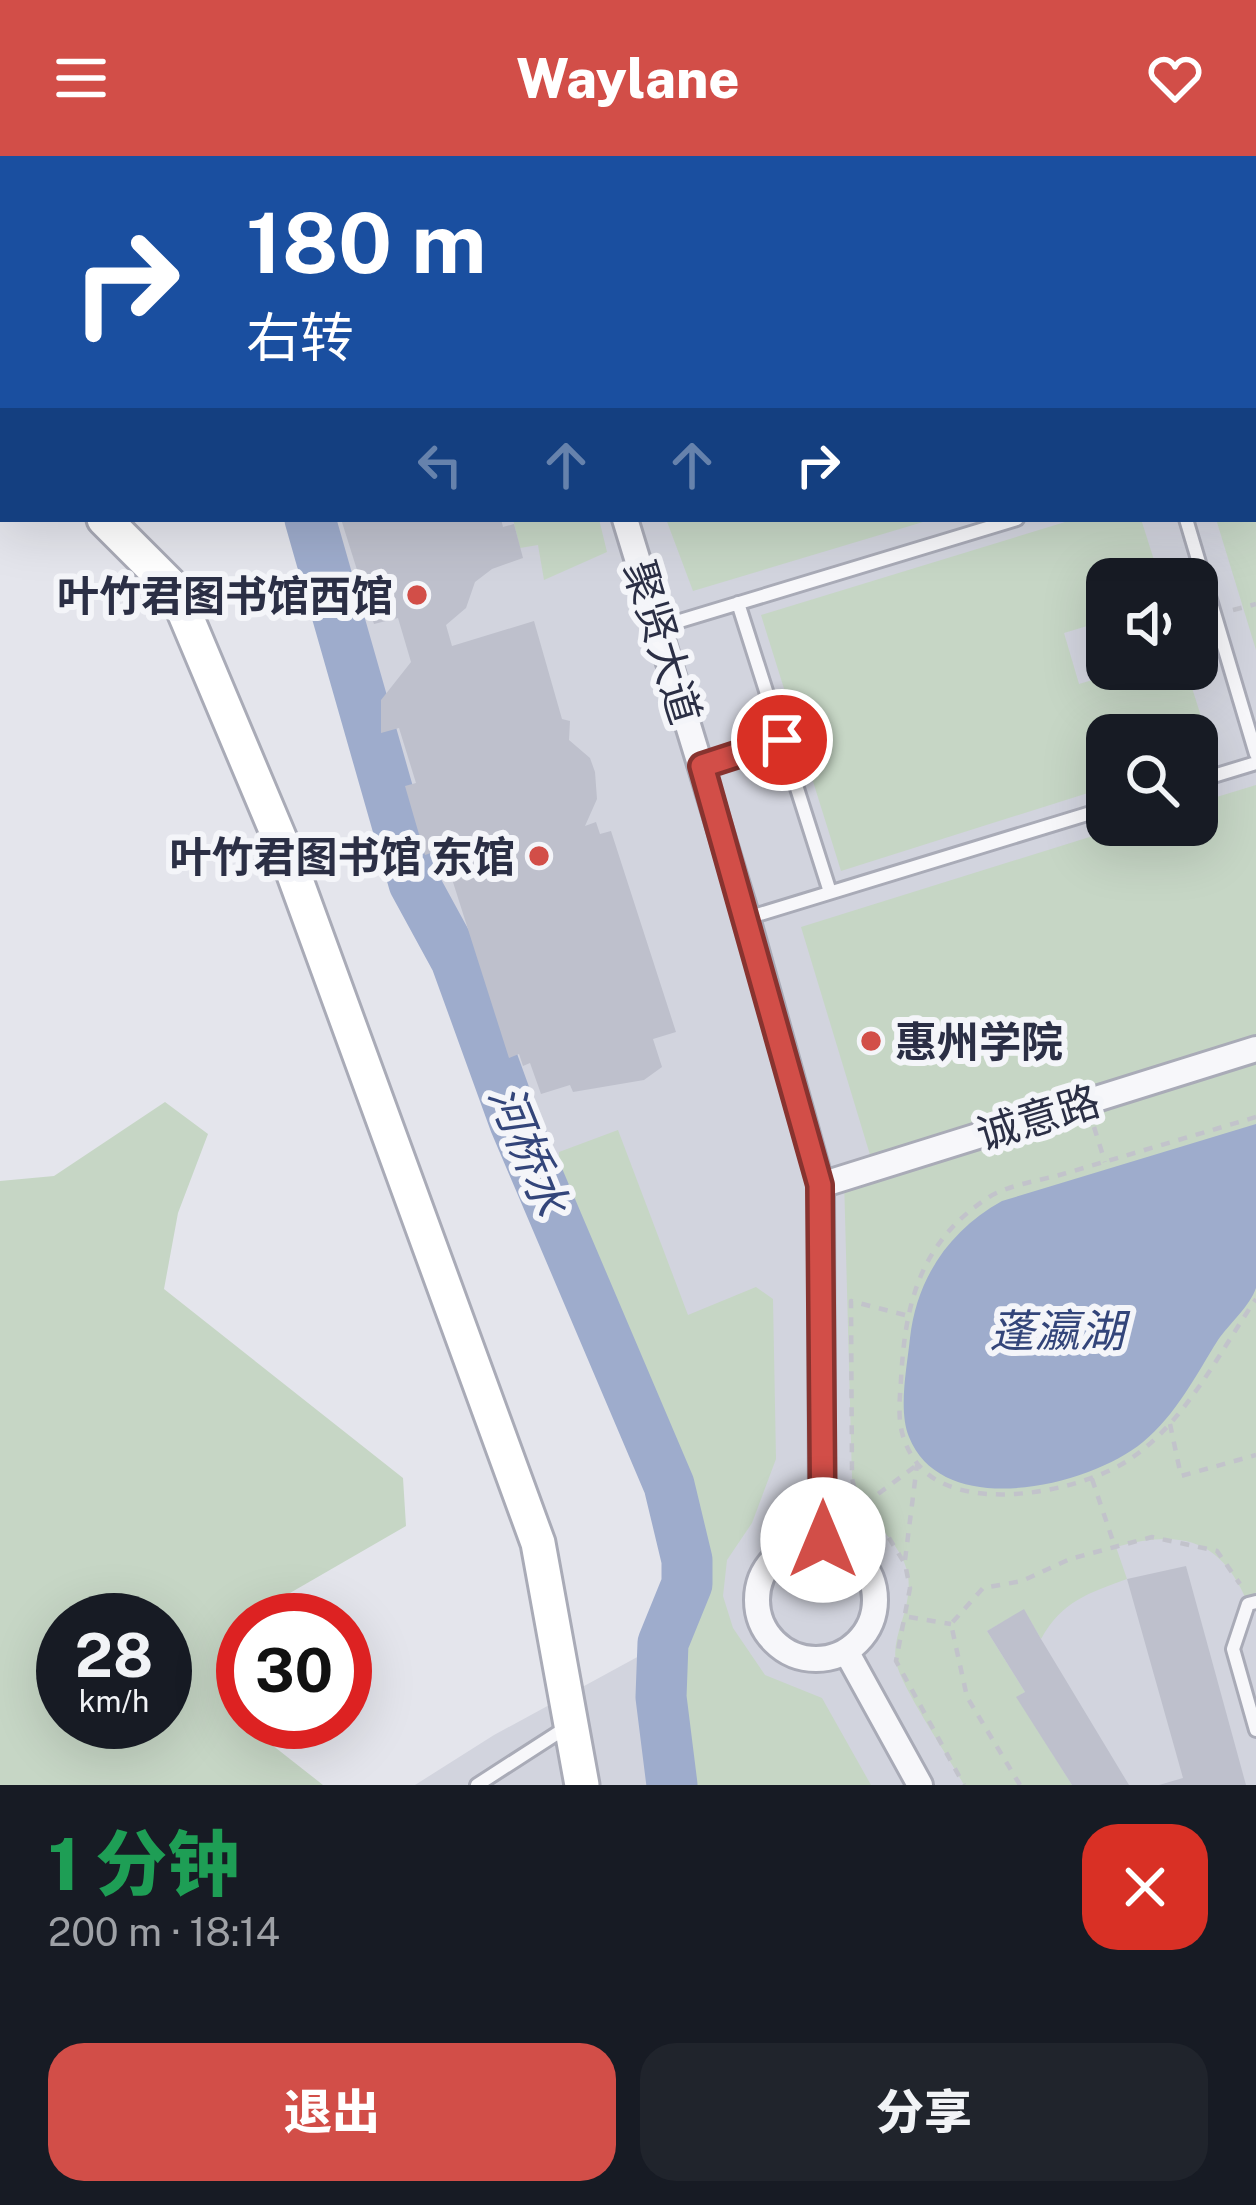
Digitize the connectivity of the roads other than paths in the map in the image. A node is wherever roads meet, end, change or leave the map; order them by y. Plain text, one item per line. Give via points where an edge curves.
1 (107, 522) edge
2 (626, 522) edge
3 (1007, 522) edge
4 (1187, 522) edge
5 (738, 603) junction
6 (660, 627) junction
7 (782, 740) junction
8 (1256, 758) edge
9 (702, 766) junction
10 (1218, 773) edge
11 (1086, 814) edge
12 (830, 892) junction
13 (747, 918) junction
14 (1256, 1049) edge
15 (820, 1185) junction
16 (823, 1540) junction
17 (1252, 1603) edge
18 (846, 1651) junction
19 (575, 1721) junction
20 (1256, 1730) edge
21 (477, 1785) edge
22 (582, 1785) edge
23 (920, 1785) edge

1 - 19 street via 175,590 289,861 538,1543
2 - 6 street, 聚贤大道
3 - 5 lane
4 - 8 lane
5 - 6 lane
5 - 7 lane
6 - 9 street, 聚贤大道
7 - 9 lane
7 - 12 lane
8 - 10 lane
9 - 13 street, 聚贤大道
11 - 12 lane
12 - 13 lane
13 - 15 street, 聚贤大道
14 - 15 street, 诚意路
15 - 16 street, 聚贤大道
16 - 18 street via 854,1553 872,1581 874,1615
16 - 18 street via 784,1549 769,1562 756,1600 760,1620 770,1638 803,1658
17 - 20 lane via 1233,1649
18 - 23 street
19 - 21 lane
19 - 22 street

